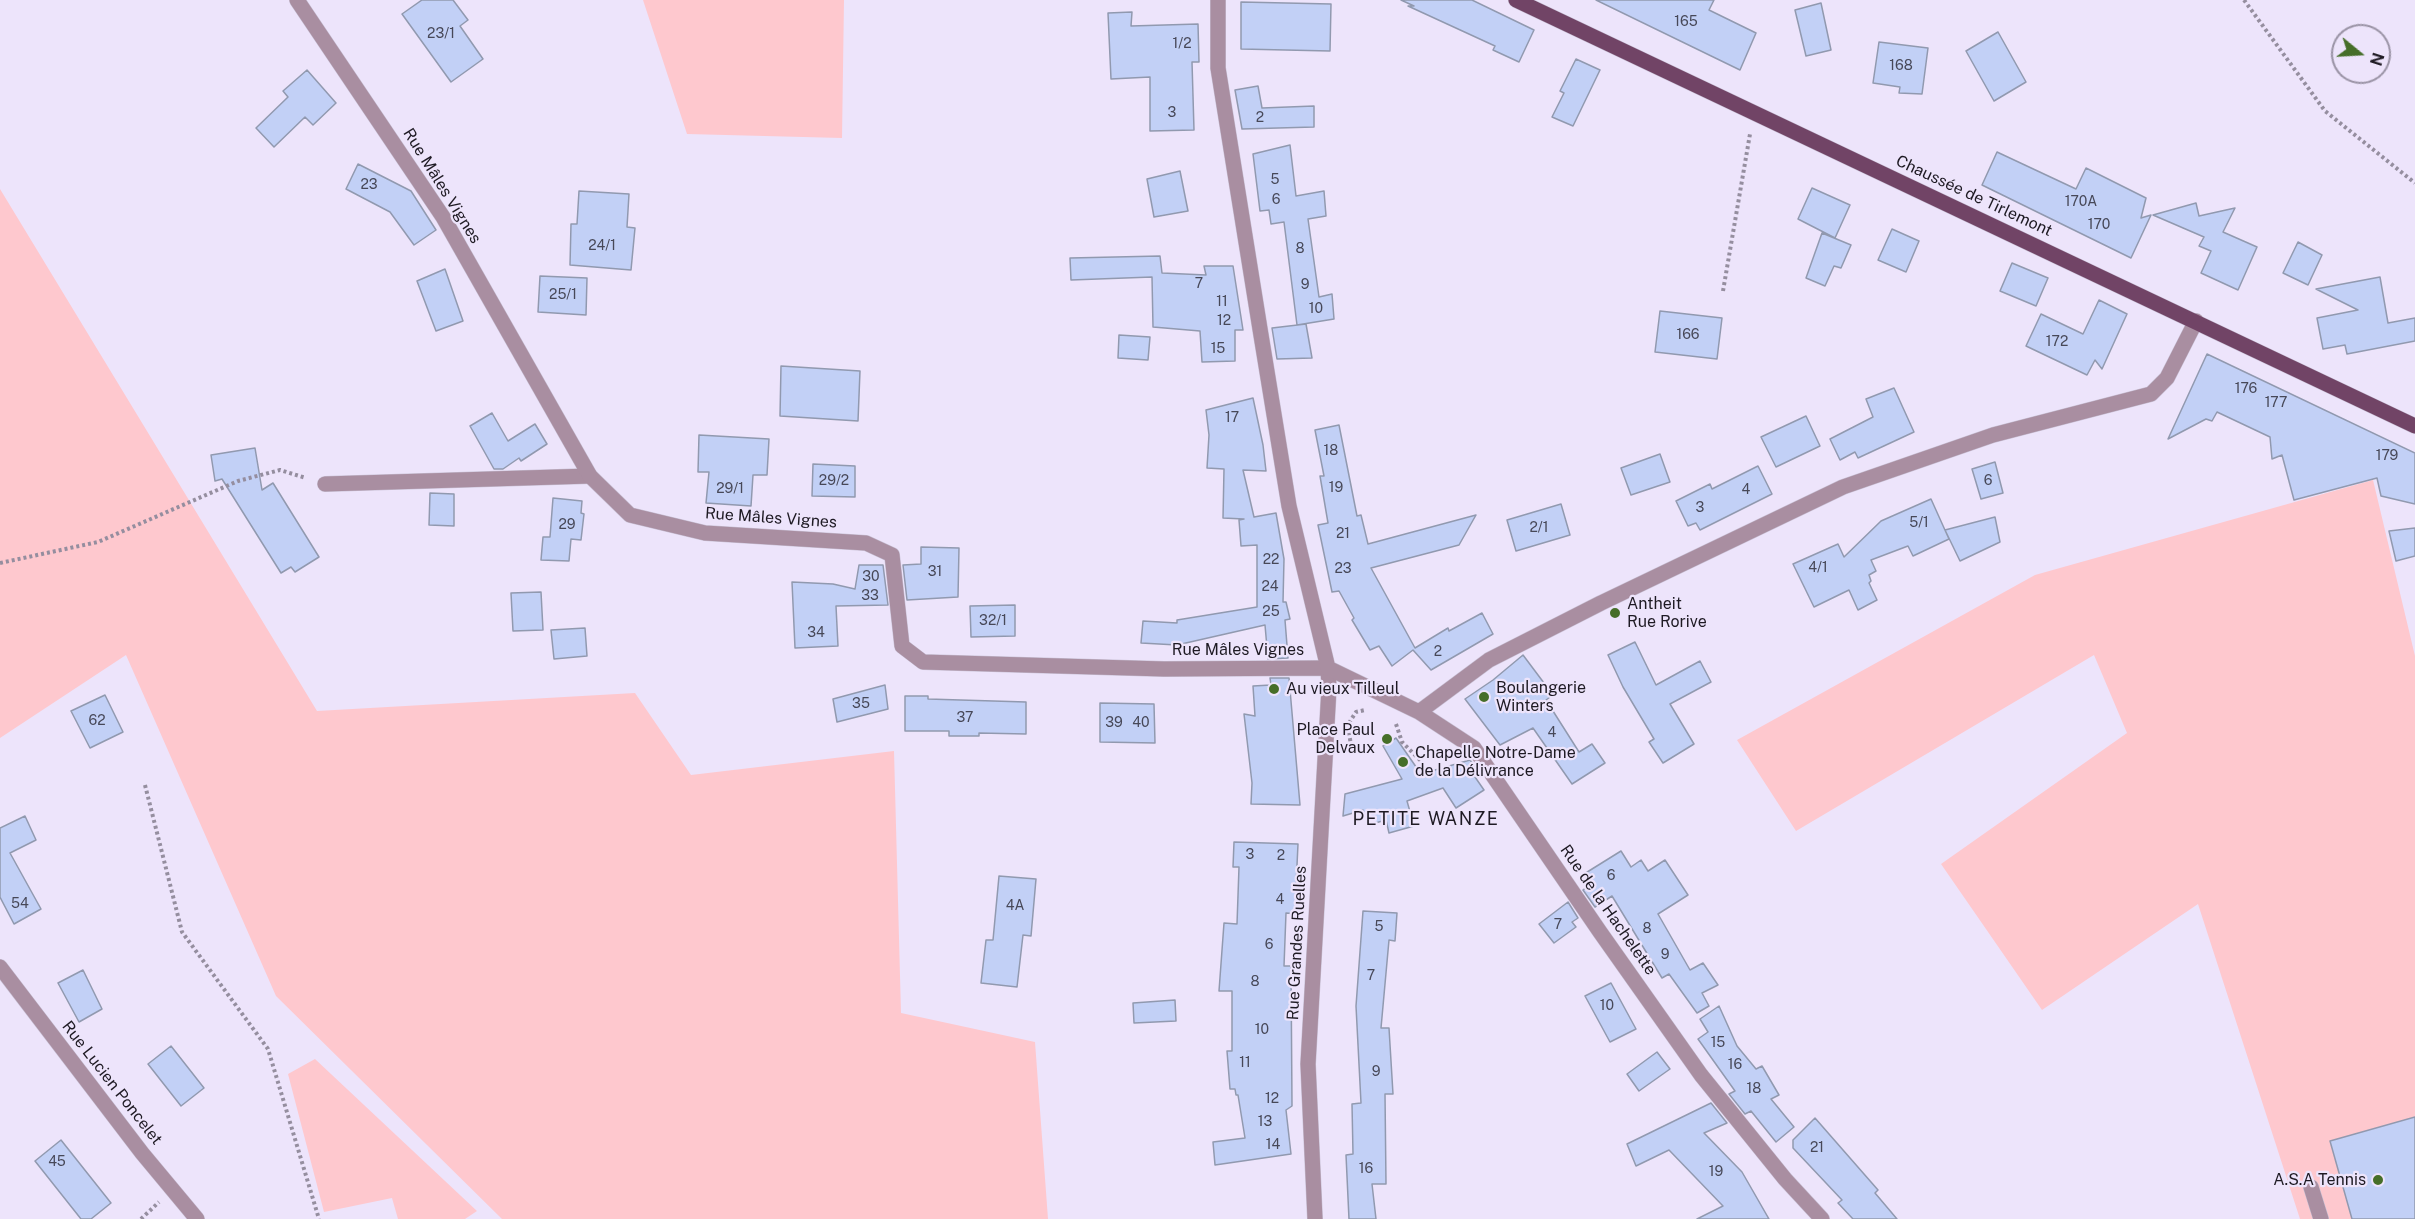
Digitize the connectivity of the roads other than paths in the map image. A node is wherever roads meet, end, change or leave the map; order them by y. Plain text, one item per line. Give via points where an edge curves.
1 (297, 0) edge
2 (1218, 0) edge
3 (1516, 0) edge
4 (2196, 321) junction
5 (2415, 426) edge
6 (591, 476) junction
7 (325, 484) road end
8 (1328, 668) junction
9 (1419, 712) junction
10 (0, 967) edge
11 (2311, 1186) dead end
12 (197, 1219) edge
13 (1315, 1219) edge
14 (1822, 1219) edge
15 (2320, 1219) edge

1 - 6 street, Rue Mâles Vignes via 443,217
2 - 8 street, Rue Grandes Ruelles via 1218,68 1289,506
3 - 4 main road, Chaussée de Tirlemont
4 - 5 main road, Chaussée de Tirlemont
4 - 9 street via 2167,378 2151,394 1993,435 1843,487 1489,660
6 - 7 street
6 - 8 street, Rue Mâles Vignes via 630,515 705,533 866,543 892,555 902,646 923,662 1164,669
8 - 9 street, Rue de la Hachelette
8 - 13 street, Rue Grandes Ruelles via 1308,1064
9 - 14 street, Rue de la Hachelette via 1474,748 1701,1075
10 - 12 street, Rue Lucien Poncelet
11 - 15 street

